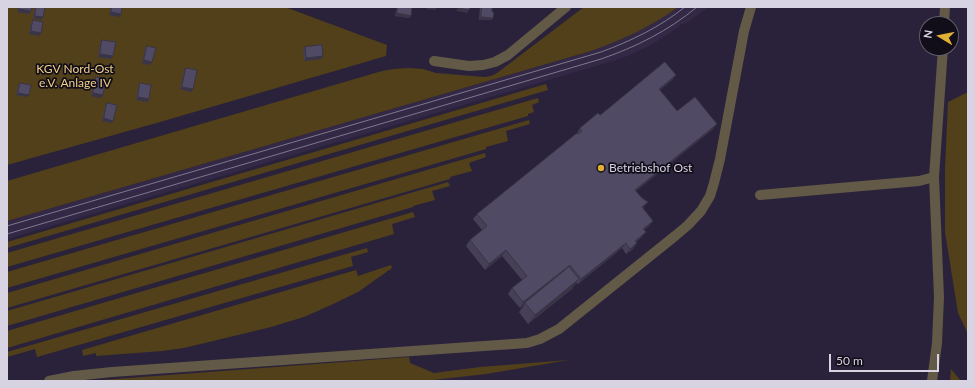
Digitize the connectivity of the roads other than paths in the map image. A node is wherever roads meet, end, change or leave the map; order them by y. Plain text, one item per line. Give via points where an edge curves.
1 (566, 7) edge
2 (751, 7) edge
3 (942, 56) edge
4 (434, 61) dead end
5 (934, 177) junction
6 (760, 195) dead end
7 (48, 381) edge
8 (932, 381) edge

1 - 4 street via 495,62 469,66
2 - 7 street via 710,196 688,225 559,329 526,343 112,372
3 - 5 street
5 - 6 street via 918,181
5 - 8 street via 939,297

